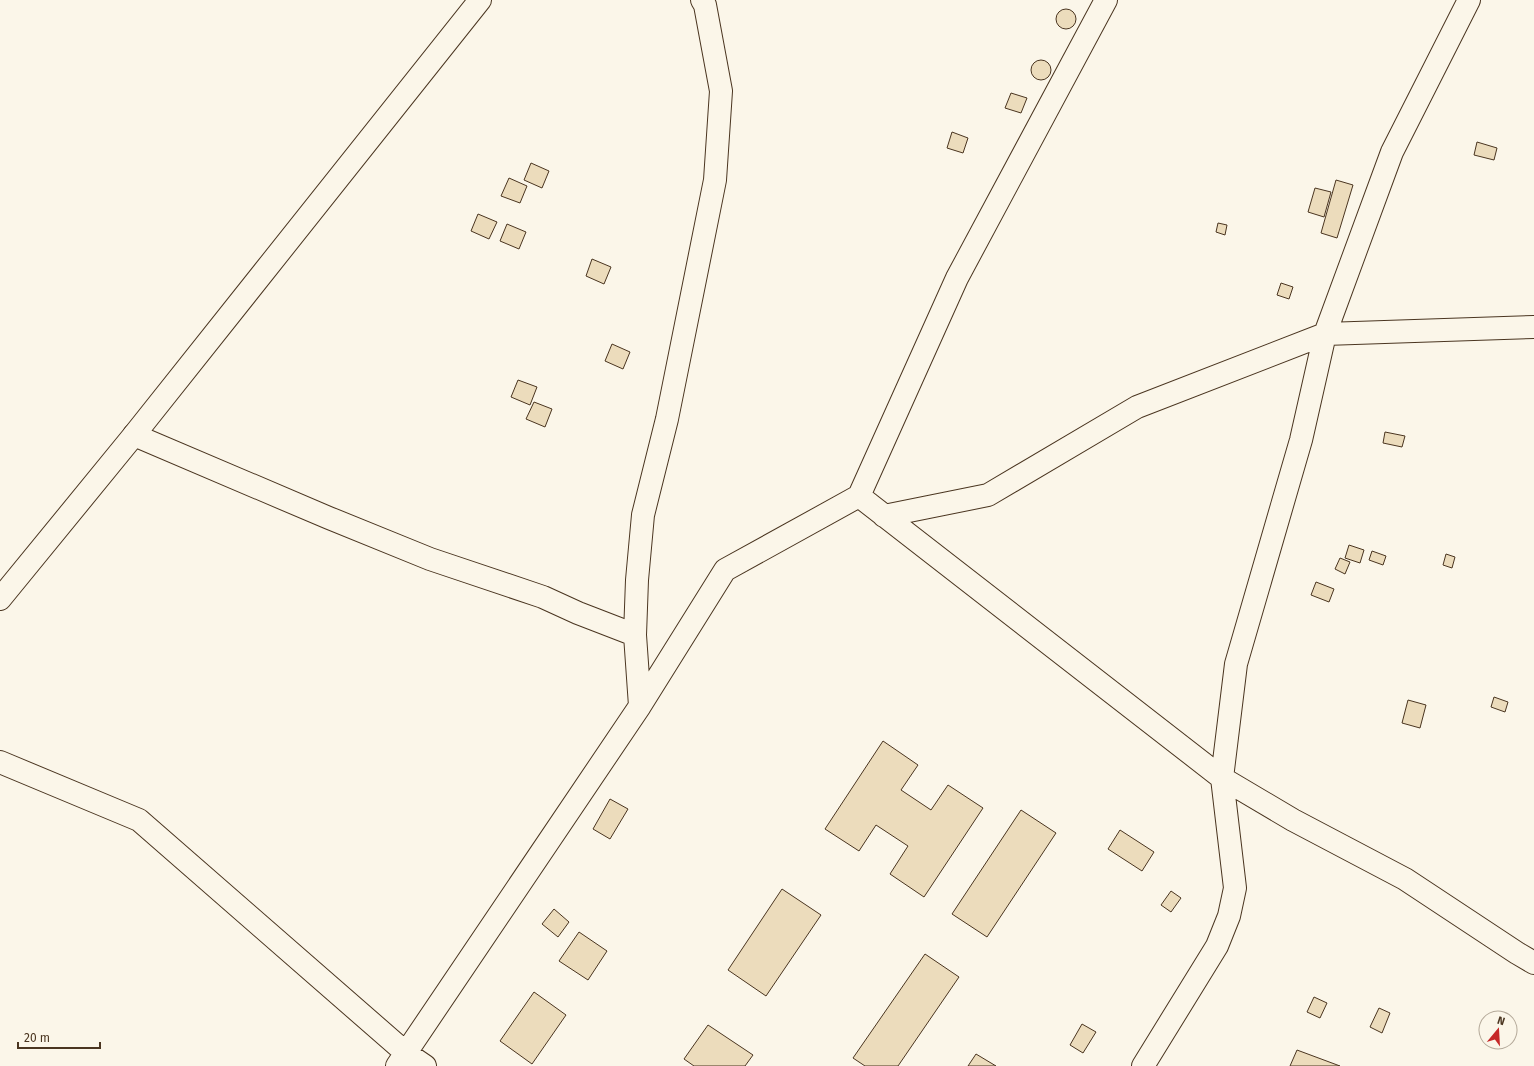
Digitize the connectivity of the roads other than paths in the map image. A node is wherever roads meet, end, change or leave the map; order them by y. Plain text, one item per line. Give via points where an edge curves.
1 (480, 0) edge
2 (702, 0) edge
3 (1106, 0) edge
4 (1469, 0) edge
5 (1534, 326) edge
6 (1325, 334) junction
7 (134, 435) junction
8 (859, 496) junction
9 (884, 516) junction
10 (0, 599) edge
11 (635, 635) junction
12 (640, 706) junction
13 (0, 762) edge
14 (1222, 778) junction
15 (1534, 962) edge
16 (402, 1059) edge
17 (425, 1066) edge
18 (1143, 1066) edge

1 - 7 street
2 - 11 street via 720,91 715,180 667,419 642,515
3 - 8 street via 957,278
4 - 6 street via 1392,152
5 - 6 street
6 - 9 street via 1137,406 988,495
6 - 14 street via 1301,440 1236,664
7 - 10 street
7 - 11 street via 430,559 543,597
8 - 9 street
8 - 12 street via 725,570
9 - 14 street
11 - 12 street
12 - 16 street
13 - 16 street via 139,820
14 - 15 street via 1293,820 1405,879 1517,954
14 - 18 street via 1235,888 1229,916 1217,946
16 - 17 street

